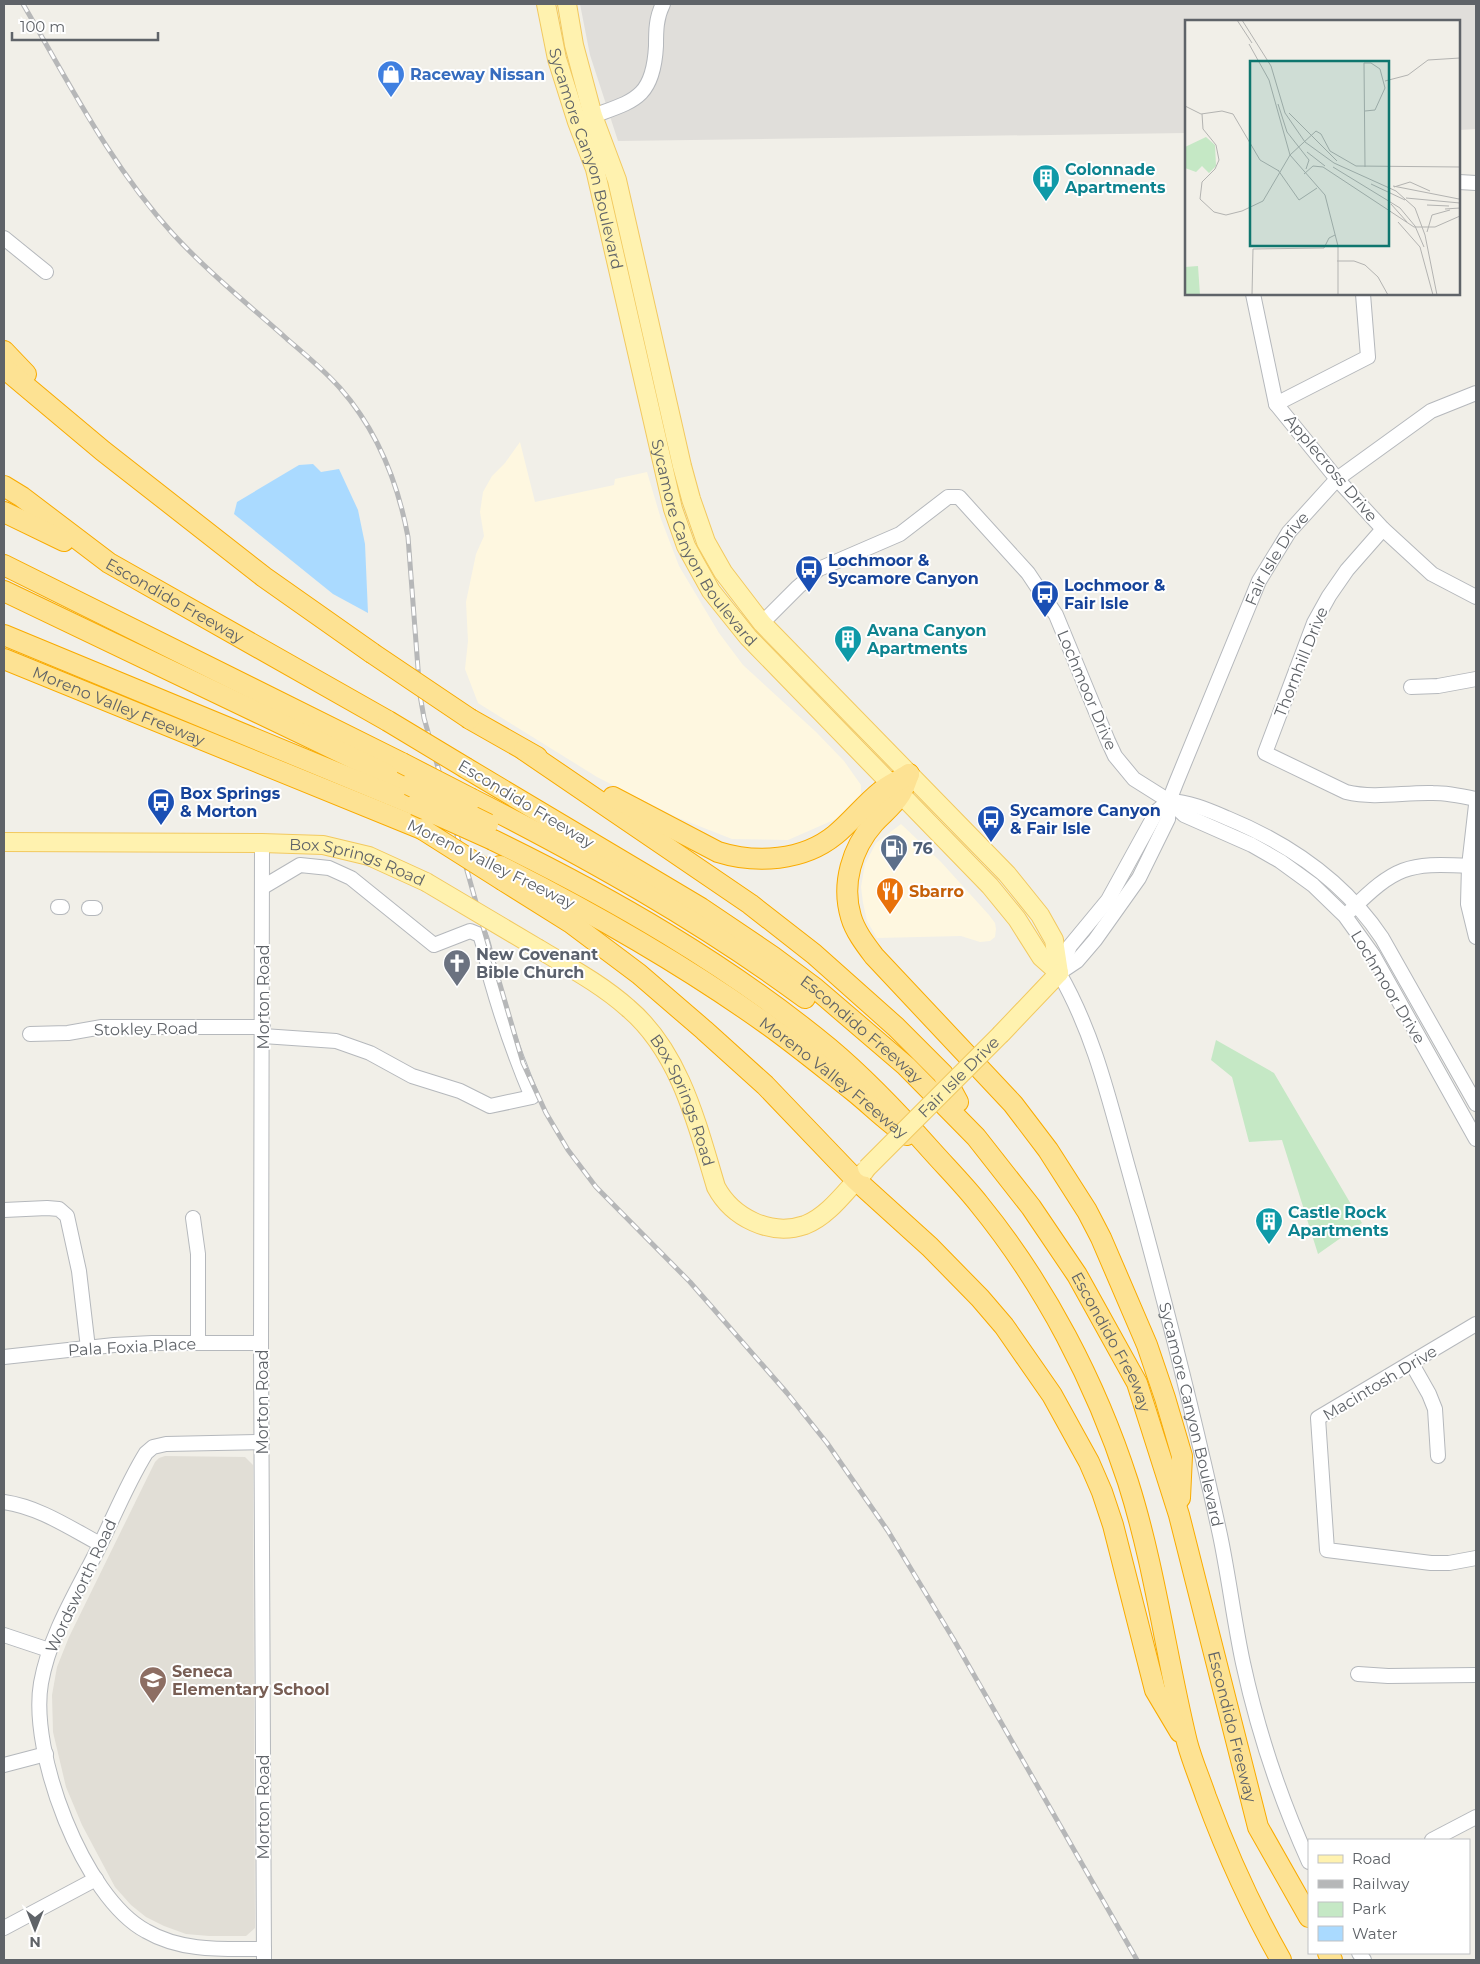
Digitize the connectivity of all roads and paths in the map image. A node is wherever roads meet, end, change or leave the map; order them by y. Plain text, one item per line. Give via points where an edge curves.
1 (546, 4) edge
2 (566, 4) edge
3 (663, 4) edge
4 (585, 119) junction
5 (1460, 182) edge
6 (1476, 183) edge
7 (4, 238) edge
8 (46, 272) dead end
9 (1253, 295) edge
10 (1362, 295) edge
11 (4, 351) edge
12 (4, 368) edge
13 (1476, 393) edge
14 (1276, 404) junction
15 (104, 452) junction
16 (1337, 480) junction
17 (4, 486) edge
18 (4, 512) edge
19 (1383, 529) junction
20 (109, 563) junction
21 (4, 565) edge
22 (4, 590) edge
23 (1476, 598) edge
24 (762, 623) junction
25 (4, 635) edge
26 (4, 659) edge
27 (1476, 679) edge
28 (1411, 687) dead end
29 (524, 750) junction
30 (909, 774) junction
31 (896, 790) junction
32 (1476, 799) edge
33 (1169, 801) junction
34 (1476, 805) edge
35 (490, 832) junction
36 (4, 842) edge
37 (262, 843) junction
38 (1469, 866) junction
39 (502, 874) junction
40 (262, 887) junction
41 (1356, 905) junction
42 (1345, 916) junction
43 (1476, 937) edge
44 (1059, 973) junction
45 (856, 1022) junction
46 (263, 1032) junction
47 (30, 1034) dead end
48 (1476, 1104) edge
49 (976, 1137) junction
50 (1476, 1139) edge
51 (932, 1152) junction
52 (862, 1174) junction
53 (979, 1204) junction
54 (4, 1210) edge
55 (193, 1218) dead end
56 (1476, 1324) edge
57 (198, 1342) junction
58 (261, 1343) junction
59 (88, 1348) junction
60 (4, 1356) edge
61 (1412, 1364) junction
62 (262, 1442) junction
63 (1438, 1456) dead end
64 (4, 1502) edge
65 (1179, 1515) junction
66 (100, 1544) junction
67 (1476, 1558) edge
68 (4, 1635) edge
69 (49, 1650) junction
70 (1358, 1674) dead end
71 (1476, 1675) edge
72 (1188, 1744) junction
73 (46, 1754) junction
74 (4, 1765) edge
75 (1476, 1817) edge
76 (1434, 1839) edge
77 (1308, 1860) edge
78 (96, 1879) junction
79 (1308, 1915) edge
80 (4, 1928) edge
81 (264, 1954) edge
82 (1281, 1960) edge

1 - 4 main road, Sycamore Canyon Boulevard via 557,59
2 - 4 main road, Sycamore Canyon Boulevard
3 - 4 street via 657,20 654,71 648,84 637,97
4 - 24 main road, Sycamore Canyon Boulevard via 617,180 690,499 706,542
4 - 31 main road, Sycamore Canyon Boulevard via 662,464 686,546 711,591 748,637
5 - 6 street
7 - 8 street
9 - 14 street, Applecross Drive
10 - 14 street via 1368,357
11 - 15 highway
12 - 15 highway
13 - 16 street, Fair Isle Drive via 1431,411
14 - 16 street, Applecross Drive
15 - 29 highway, bridge via 264,577 372,653
16 - 19 street, Applecross Drive
16 - 33 street, Fair Isle Drive via 1289,532 1259,581
17 - 20 highway, Escondido Freeway
18 - 20 highway
19 - 23 street, Applecross Drive via 1432,574
19 - 32 street, Thornhill Drive via 1347,570 1314,623 1265,753 1346,792 1385,796 1432,793
20 - 45 highway, Escondido Freeway, bridge via 388,721 700,908 772,956
21 - 45 highway, bridge via 528,827 688,918 812,1003
22 - 35 highway, bridge via 409,785
24 - 30 main road, Sycamore Canyon Boulevard
24 - 33 street, Lochmoor Drive via 819,569 900,534 948,497 959,497 1028,574 1056,615 1105,718 1115,756 1134,779
25 - 35 highway, bridge via 415,805
26 - 39 highway, Moreno Valley Freeway, bridge via 422,829
27 - 28 street
29 - 31 highway via 703,845 734,857 755,860 789,856 821,844 880,792
29 - 49 highway via 750,904 814,954 944,1074
30 - 31 highway
30 - 44 main road, Sycamore Canyon Boulevard via 984,849 1040,915 1054,940
31 - 44 main road, Sycamore Canyon Boulevard via 990,886 1017,919 1041,957
31 - 65 highway via 861,842 851,863 847,900 851,918 874,956 1013,1104 1048,1150 1102,1238 1144,1336 1166,1398 1182,1456
33 - 41 street, Lochmoor Drive via 1186,802 1264,834 1316,866
33 - 42 street, Lochmoor Drive via 1184,815 1280,861
33 - 44 street, Fair Isle Drive via 1168,819 1139,878 1095,940 1077,961
34 - 38 street
35 - 51 highway via 660,929 735,977 831,1049 897,1112
35 - 53 highway via 578,871 708,948 773,994 852,1060 893,1100 955,1168
36 - 37 main road, Box Springs Road
37 - 40 street, Morton Road
37 - 52 main road, Box Springs Road, bridge via 313,844 369,856 426,882 539,949 630,1009 659,1043 680,1079 722,1199 747,1219 763,1226 805,1225 821,1215
38 - 41 street via 1433,864 1404,870 1385,879
38 - 43 street via 1468,904
39 - 51 highway, Moreno Valley Freeway via 583,909 714,987 769,1025 888,1122
39 - 52 highway via 646,980
40 - 46 street, Morton Road
40 - 46 street, Stokley Road via 300,864 329,868 351,878 434,945 470,931 480,935 509,1035 532,1097 490,1106 460,1091 412,1076 370,1053 336,1041
41 - 42 street
41 - 48 street, Lochmoor Drive via 1392,953
42 - 50 street, Lochmoor Drive via 1374,955
44 - 52 main road, Fair Isle Drive, bridge
44 - 77 street, Sycamore Canyon Boulevard via 1099,1061 1184,1374 1231,1585 1257,1721 1278,1788
45 - 49 highway, Escondido Freeway via 906,1066
46 - 47 street, Stokley Road via 102,1027 68,1033
46 - 58 street, Morton Road
49 - 65 highway, Escondido Freeway via 1031,1207 1077,1275 1137,1383
51 - 53 highway
52 - 72 highway via 980,1298 1026,1355 1052,1395 1102,1492 1155,1690
53 - 72 highway via 1035,1282 1104,1418 1128,1484 1151,1572
54 - 59 street via 59,1209 67,1216 79,1271
55 - 57 street via 198,1254
56 - 61 street, Macintosh Drive
57 - 58 street, Pala Foxia Place
57 - 59 street, Pala Foxia Place via 152,1342
58 - 62 street, Morton Road
59 - 60 street, Pala Foxia Place
61 - 63 street via 1435,1409
61 - 67 street, Macintosh Drive via 1318,1418 1327,1550 1431,1563
62 - 66 street, Wordsworth Road via 153,1447 141,1461
62 - 81 street, Morton Road
64 - 66 street via 49,1516
65 - 79 highway, Escondido Freeway via 1258,1827
66 - 69 street, Wordsworth Road
68 - 69 street
69 - 73 street, Wordsworth Road via 39,1711
70 - 71 street
72 - 82 highway via 1238,1879
73 - 74 street
73 - 78 street, Wordsworth Road via 62,1811
75 - 76 street
78 - 80 street
78 - 81 street, Wordsworth Road via 106,1897 146,1932 195,1948

